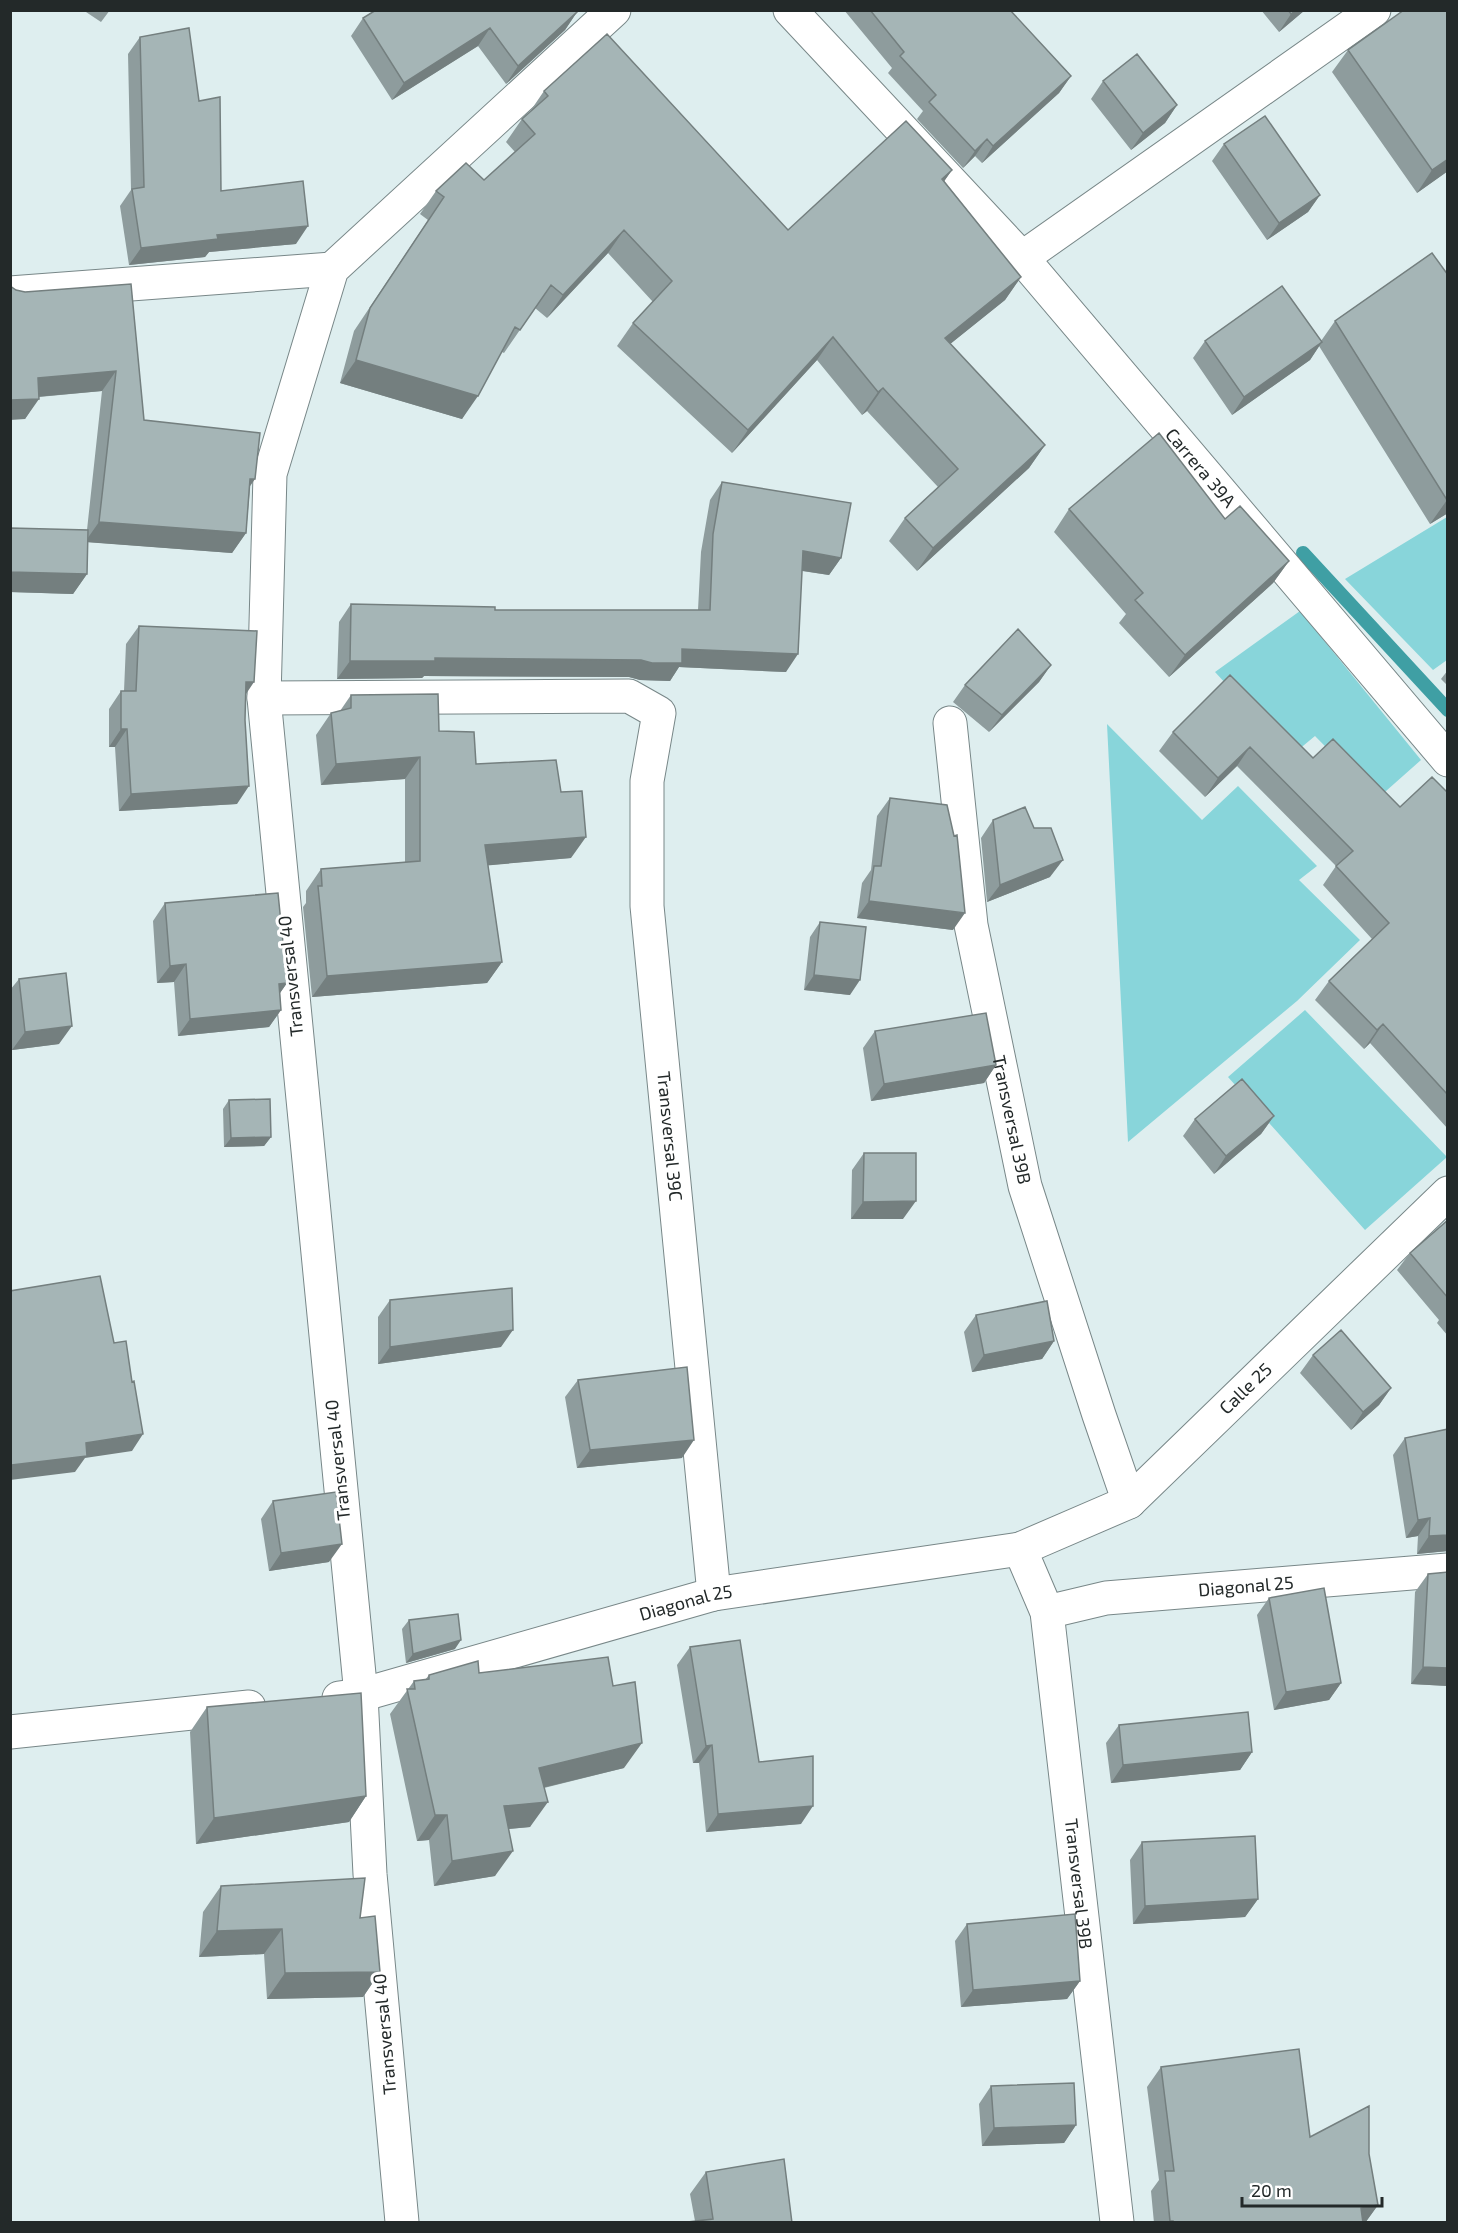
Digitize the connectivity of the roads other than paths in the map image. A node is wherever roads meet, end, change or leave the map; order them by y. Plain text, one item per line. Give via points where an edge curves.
1 (614, 10) edge
2 (790, 10) edge
3 (1374, 10) edge
4 (1022, 258) junction
5 (332, 269) junction
6 (10, 293) edge
7 (264, 698) junction
8 (950, 723) dead end
9 (1448, 760) edge
10 (1448, 1193) edge
11 (1130, 1502) junction
12 (1020, 1549) junction
13 (1448, 1570) edge
14 (714, 1594) junction
15 (1047, 1612) junction
16 (361, 1695) junction
17 (314, 1700) edge
18 (279, 1704) edge
19 (10, 1732) edge
20 (402, 2223) edge
21 (1118, 2223) edge

1 - 5 street
2 - 4 street, Carrera 39A
3 - 4 street
4 - 9 street, Carrera 39A
5 - 6 street
5 - 7 street, Transversal 40 via 270,474
7 - 14 street, Transversal 39C via 629,696 658,712 647,781 647,906
7 - 16 street, Transversal 40
8 - 11 street, Transversal 39B via 971,925 1025,1186
10 - 11 street, Calle 25
11 - 12 street, Calle 25
12 - 14 street, Diagonal 25
12 - 15 street, Transversal 39B
13 - 15 street, Diagonal 25 via 1106,1598
14 - 16 street, Diagonal 25
15 - 21 street, Transversal 39B
16 - 17 street, Diagonal 25
16 - 20 street, Transversal 40 via 370,1874
18 - 19 street

